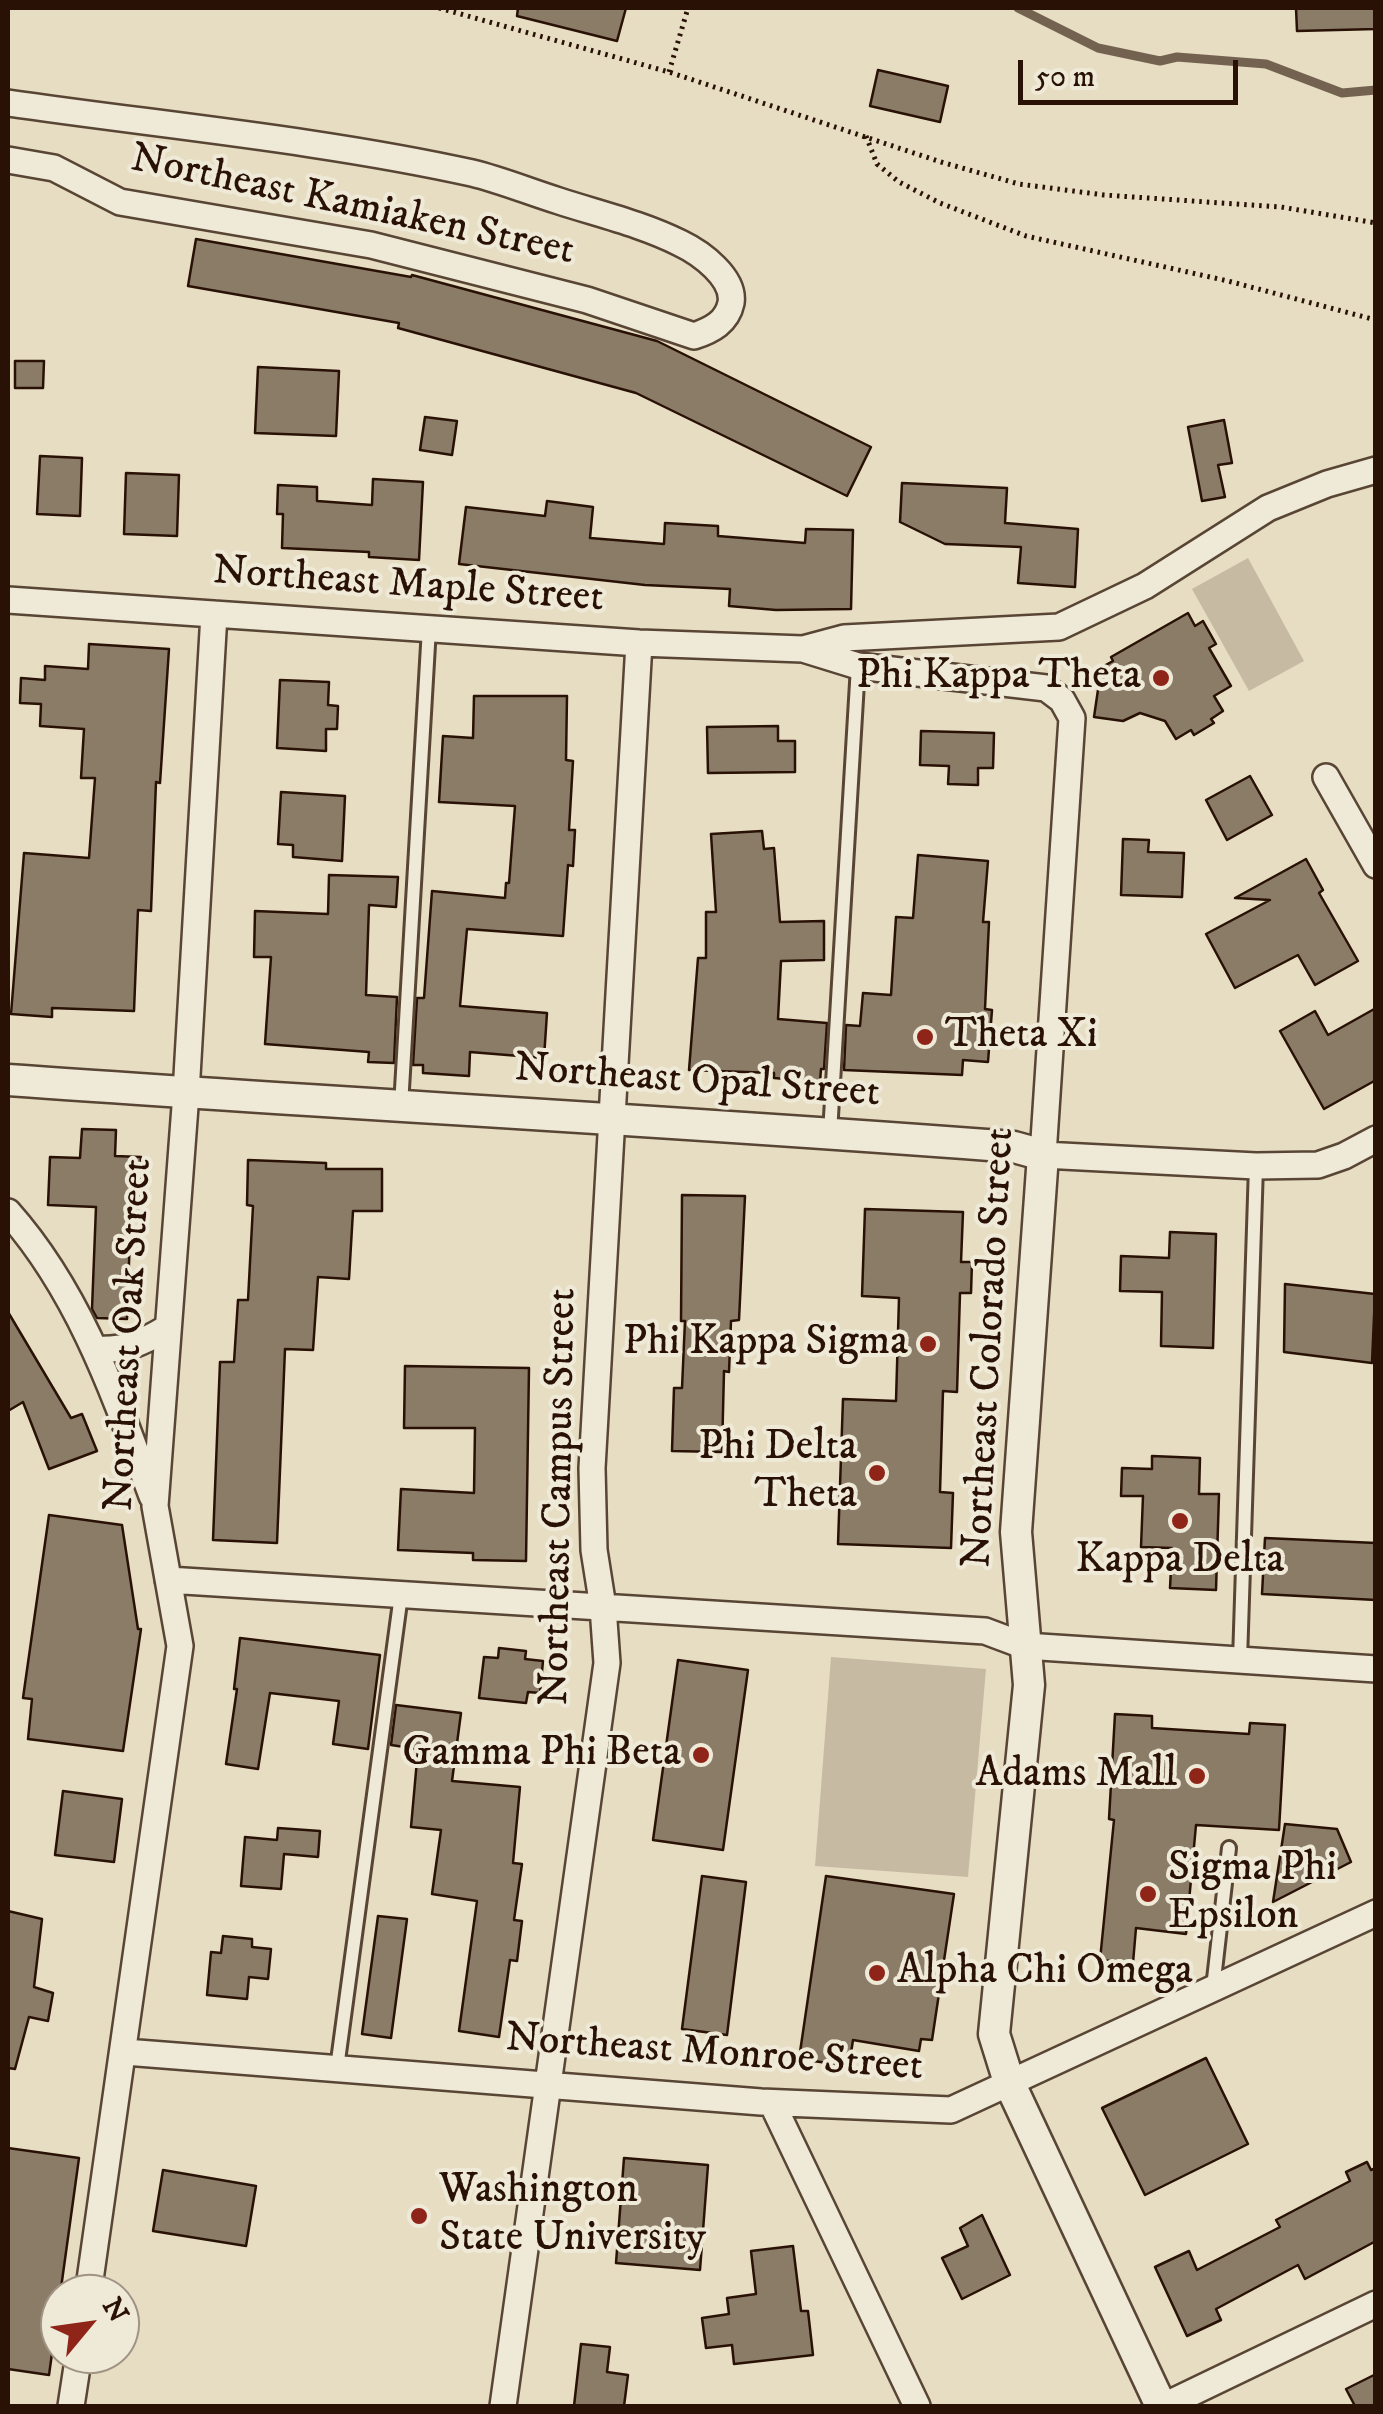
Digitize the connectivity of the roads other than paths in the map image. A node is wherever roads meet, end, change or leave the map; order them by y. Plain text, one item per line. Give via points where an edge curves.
1 (8, 103) edge
2 (8, 160) edge
3 (1376, 470) edge
4 (8, 600) edge
5 (214, 614) junction
6 (429, 628) junction
7 (639, 643) junction
8 (803, 649) junction
9 (858, 666) junction
10 (1046, 688) joint
11 (1326, 777) dead end
12 (1376, 865) edge
13 (8, 1080) edge
14 (186, 1093) junction
15 (400, 1108) junction
16 (610, 1119) junction
17 (830, 1132) junction
18 (1376, 1139) edge
19 (1043, 1155) junction
20 (1256, 1166) junction
21 (8, 1212) edge
22 (168, 1328) junction
23 (96, 1349) junction
24 (155, 1506) junction
25 (168, 1580) junction
26 (401, 1595) junction
27 (604, 1606) junction
28 (1026, 1646) junction
29 (1240, 1660) junction
30 (1376, 1669) edge
31 (1229, 1848) dead end
32 (1376, 1913) edge
33 (1213, 1990) junction
34 (125, 2052) junction
35 (338, 2068) junction
36 (1010, 2082) junction
37 (549, 2087) junction
38 (772, 2103) junction
39 (91, 2274) edge
40 (1376, 2304) edge
41 (76, 2374) edge
42 (72, 2406) edge
43 (503, 2406) edge
44 (917, 2406) edge
45 (1162, 2406) edge

1 - 2 street, Northeast Kamiaken Street via 474,174 684,244 727,282 729,314 694,336 587,300 372,245 120,202 54,168
3 - 8 street, Northeast Maple Street via 1268,508 1145,586 1059,627 844,638
4 - 5 street, Northeast Maple Street
5 - 6 street, Northeast Maple Street
5 - 14 street, Northeast Oak Street
6 - 7 street, Northeast Maple Street
6 - 15 lane
7 - 8 street, Northeast Maple Street
7 - 16 street, Northeast Campus Street
8 - 9 street, Northeast Maple Street
9 - 10 street, Northeast Maple Street
9 - 17 lane
10 - 19 street, Northeast Colorado Street via 1072,718
11 - 12 street
13 - 14 street, Northeast Opal Street
14 - 15 street, Northeast Opal Street
14 - 22 street, Northeast Oak Street
15 - 16 street, Northeast Opal Street
16 - 17 street, Northeast Opal Street
16 - 27 street, Northeast Campus Street via 592,1468 594,1550
17 - 19 street, Northeast Opal Street
18 - 20 street, Northeast Opal Street via 1318,1165
19 - 20 street, Northeast Opal Street
19 - 28 street, Northeast Colorado Street via 1016,1532
20 - 29 lane
21 - 23 street via 65,1290
22 - 23 street via 139,1345
22 - 24 street, Northeast Oak Street
23 - 24 street
24 - 25 street, Northeast Oak Street
25 - 26 street
25 - 34 street, Northeast Oak Street via 180,1646
26 - 27 street
26 - 35 lane
27 - 28 street via 985,1631
27 - 37 street, Northeast Campus Street via 608,1663
28 - 29 street
28 - 36 street, Northeast Colorado Street via 1029,1685 994,2034
29 - 30 street
31 - 33 lane
32 - 33 street, Northeast Monroe Street
33 - 36 street, Northeast Monroe Street
34 - 35 street, Northeast Monroe Street
34 - 39 street, Northeast Oak Street
35 - 37 street, Northeast Monroe Street
36 - 38 street, Northeast Monroe Street via 951,2110
36 - 45 street, Northeast Colorado Street
37 - 38 street, Northeast Monroe Street
37 - 43 street, Northeast Campus Street
38 - 44 street
40 - 45 street
41 - 42 street

